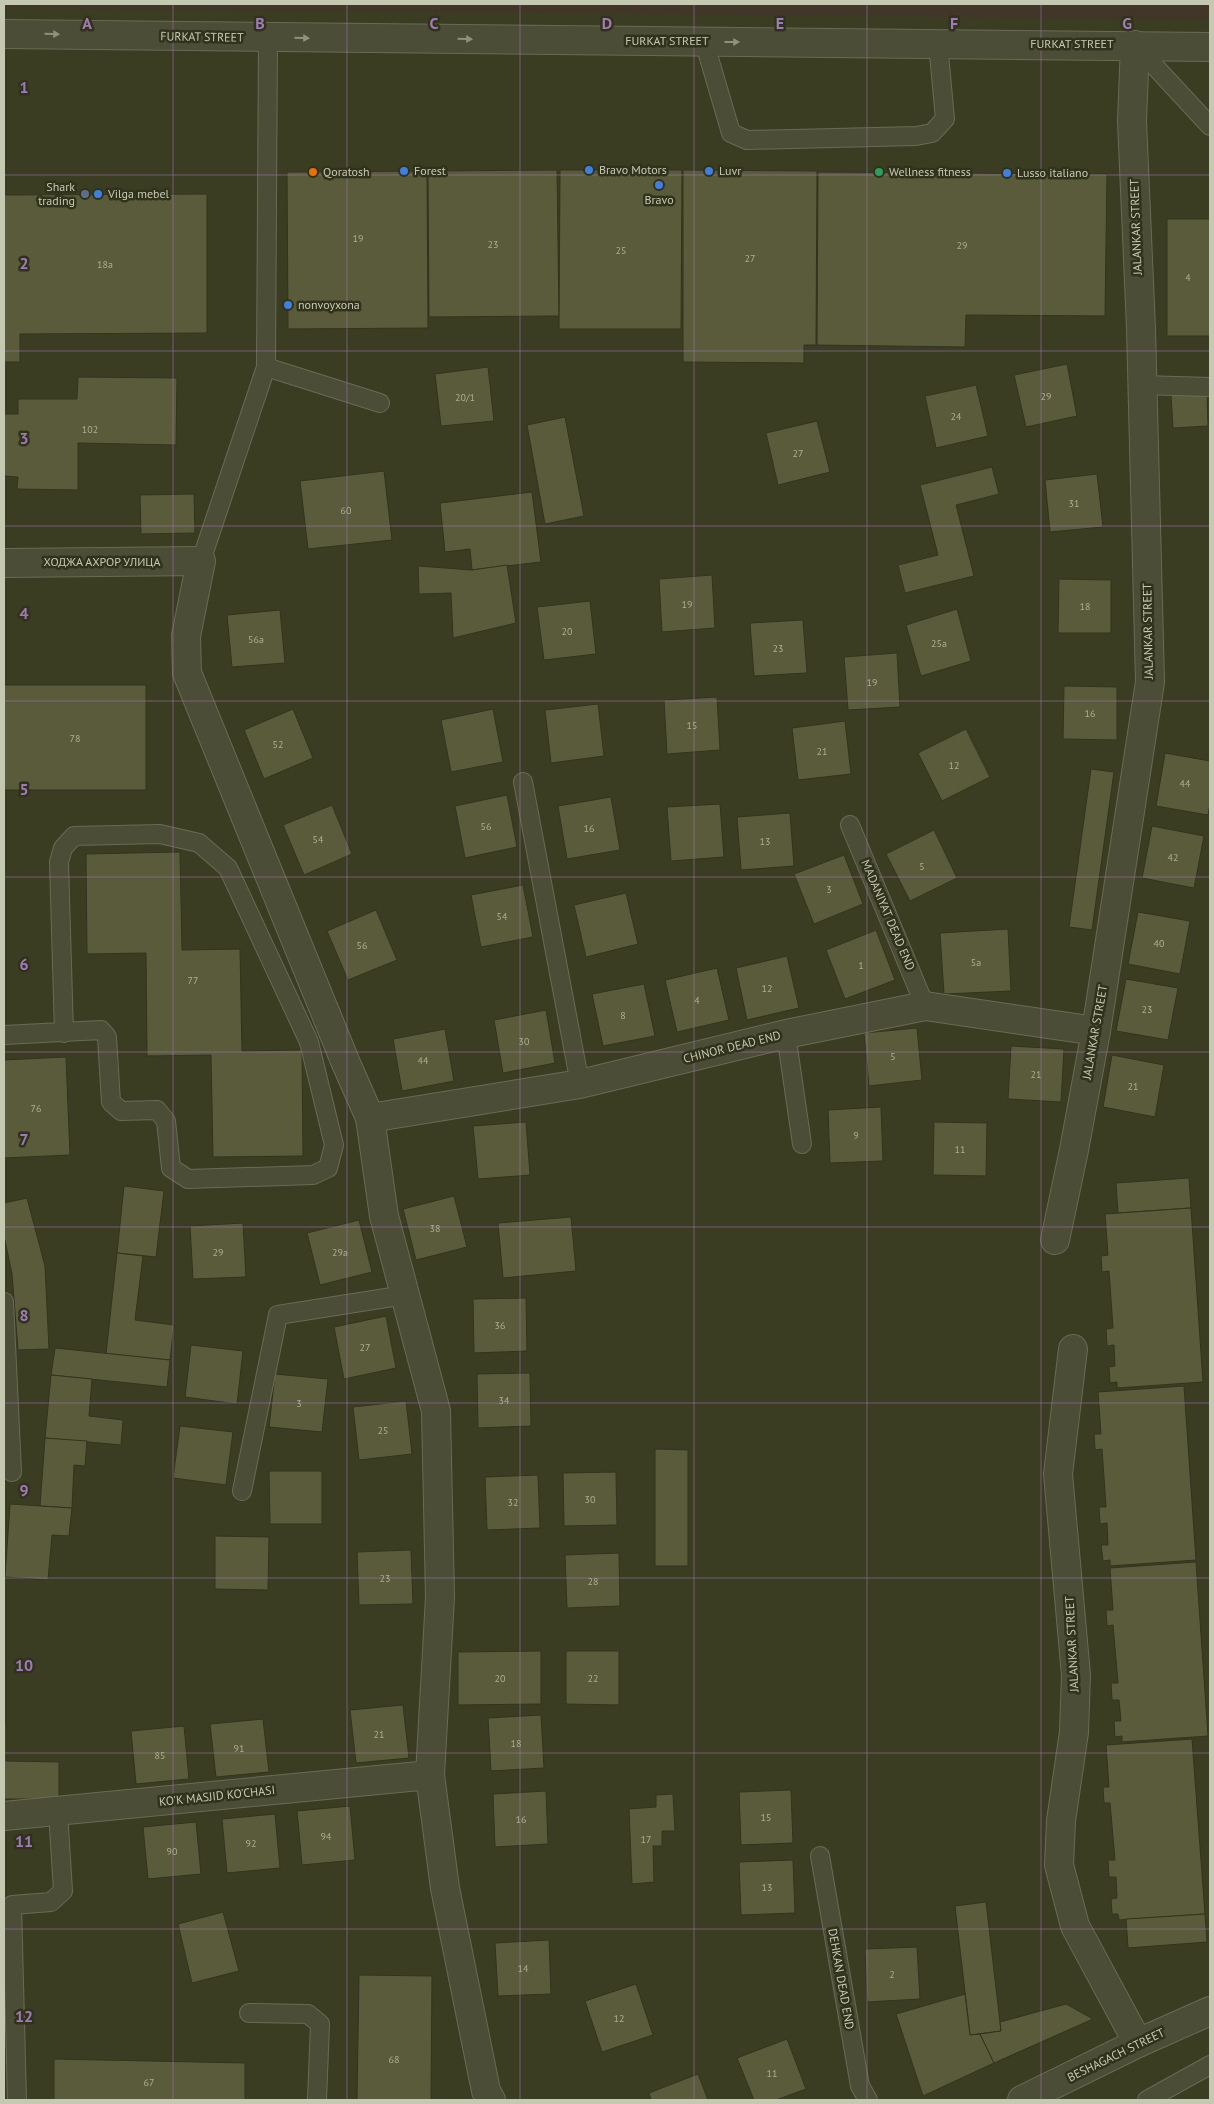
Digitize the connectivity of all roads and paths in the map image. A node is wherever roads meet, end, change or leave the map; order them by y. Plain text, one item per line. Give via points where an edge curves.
1 (4, 34) edge
2 (268, 38) junction
3 (704, 41) junction
4 (938, 43) junction
5 (1135, 45) junction
6 (1210, 46) edge
7 (1210, 126) edge
8 (266, 367) junction
9 (1142, 386) junction
10 (1210, 387) edge
11 (380, 403) dead end
12 (201, 561) junction
13 (4, 563) edge
14 (523, 782) dead end
15 (850, 825) dead end
16 (925, 1006) junction
17 (1096, 1031) junction
18 (64, 1033) junction
19 (786, 1034) junction
20 (4, 1035) edge
21 (580, 1084) junction
22 (370, 1118) junction
23 (802, 1144) dead end
24 (1055, 1240) dead end
25 (405, 1295) junction
26 (4, 1302) edge
27 (1073, 1348) dead end
28 (12, 1472) dead end
29 (242, 1491) dead end
30 (430, 1775) junction
31 (58, 1811) junction
32 (4, 1816) edge
33 (820, 1856) dead end
34 (1210, 2011) edge
35 (250, 2013) dead end
36 (1138, 2043) junction
37 (1210, 2065) edge
38 (16, 2100) edge
39 (317, 2100) edge
40 (491, 2100) edge
41 (868, 2100) edge
42 (1022, 2100) edge
43 (1147, 2100) edge

1 -> 2 street, FURKAT STREET
2 -> 3 street, FURKAT STREET
2 - 8 lane
3 -> 4 street, FURKAT STREET
3 - 4 lane via 731,133 747,140 932,133 945,119
4 - 5 street, FURKAT STREET
5 - 6 street, FURKAT STREET
5 - 7 lane
5 - 9 street, JALANKAR STREET via 1132,121
8 - 11 lane
8 - 12 lane
9 - 10 lane
9 - 17 street, JALANKAR STREET via 1150,682
12 - 13 street, ХОДЖА АХРОР УЛИЦА
12 - 22 street via 186,636 187,673
14 - 21 lane
15 - 16 lane, MADANIYAT DEAD END
16 - 17 street, CHINOR DEAD END
16 - 19 street, CHINOR DEAD END
17 - 24 street, JALANKAR STREET
18 - 18 lane via 101,1030 107,1037 111,1102 121,1111 157,1110 166,1121 171,1168 188,1178 313,1175 328,1168 334,1145 309,1042 228,868 199,843 160,834 74,836 63,848 60,862
18 - 20 lane
19 - 21 street, CHINOR DEAD END
19 - 23 lane
21 - 22 street, CHINOR DEAD END
22 - 25 street via 384,1216
25 - 29 lane via 278,1315
25 - 30 street via 436,1411 440,1597
26 - 28 lane
27 - 36 street, JALANKAR STREET via 1058,1474 1076,1675 1074,1732 1061,1820 1059,1865 1075,1926
30 - 31 street, KO'K MASJID KO'CHASI
30 - 40 street via 446,1888 486,2091
31 - 32 street, KO'K MASJID KO'CHASI
31 - 38 lane via 63,1891 51,1902 12,1905
33 - 41 lane, DEHKAN DEAD END via 860,2086
34 - 36 street, BESHAGACH STREET
35 - 39 lane via 308,2014 320,2024
36 - 42 street, BESHAGACH STREET
37 - 43 lane

